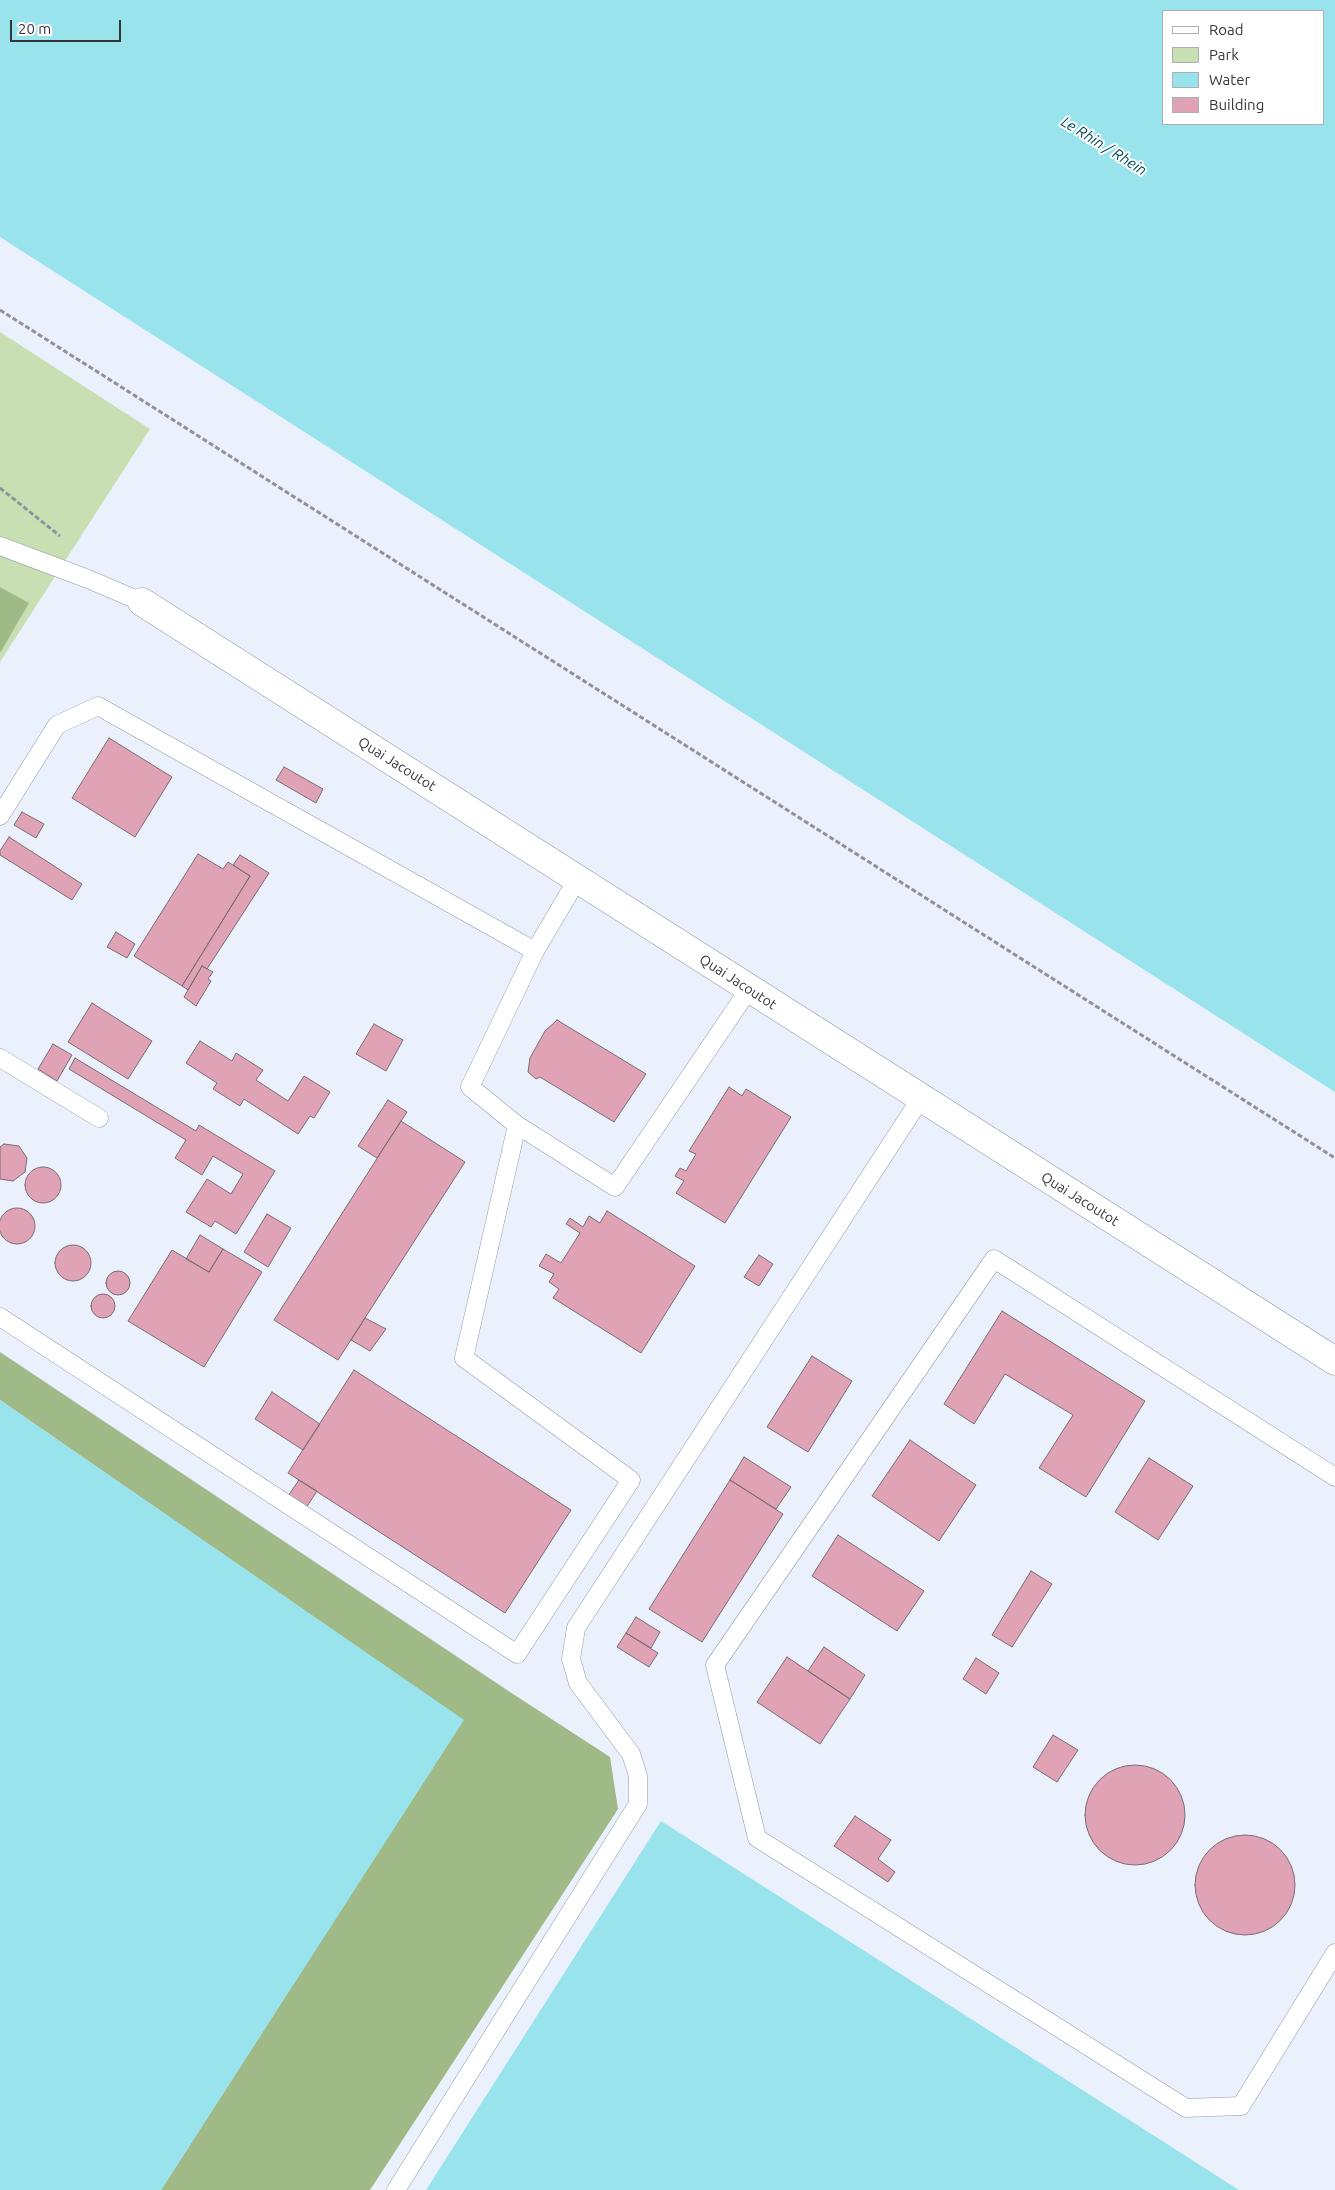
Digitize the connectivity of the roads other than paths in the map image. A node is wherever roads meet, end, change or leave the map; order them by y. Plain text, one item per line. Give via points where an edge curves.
1 (0, 546) edge
2 (142, 602) joint
3 (0, 816) edge
4 (578, 878) junction
5 (535, 951) junction
6 (749, 989) junction
7 (0, 1058) edge
8 (922, 1098) junction
9 (99, 1118) dead end
10 (517, 1125) junction
11 (0, 1317) edge
12 (1335, 1361) edge
13 (1335, 1477) edge
14 (1335, 1953) edge
15 (396, 2190) edge

1 - 2 lane
2 - 4 street, Quai Jacoutot
3 - 5 lane via 57,725 98,706
4 - 5 lane
4 - 6 street, Quai Jacoutot
5 - 10 lane via 470,1088
6 - 8 street, Quai Jacoutot
6 - 10 lane via 615,1186
7 - 9 lane
8 - 12 street, Quai Jacoutot
8 - 15 lane via 576,1628 571,1659 578,1683 631,1754 638,1776 638,1804
10 - 11 lane via 464,1358 631,1480 517,1654
13 - 14 lane via 994,1259 715,1665 757,1838 1186,2108 1241,2106

